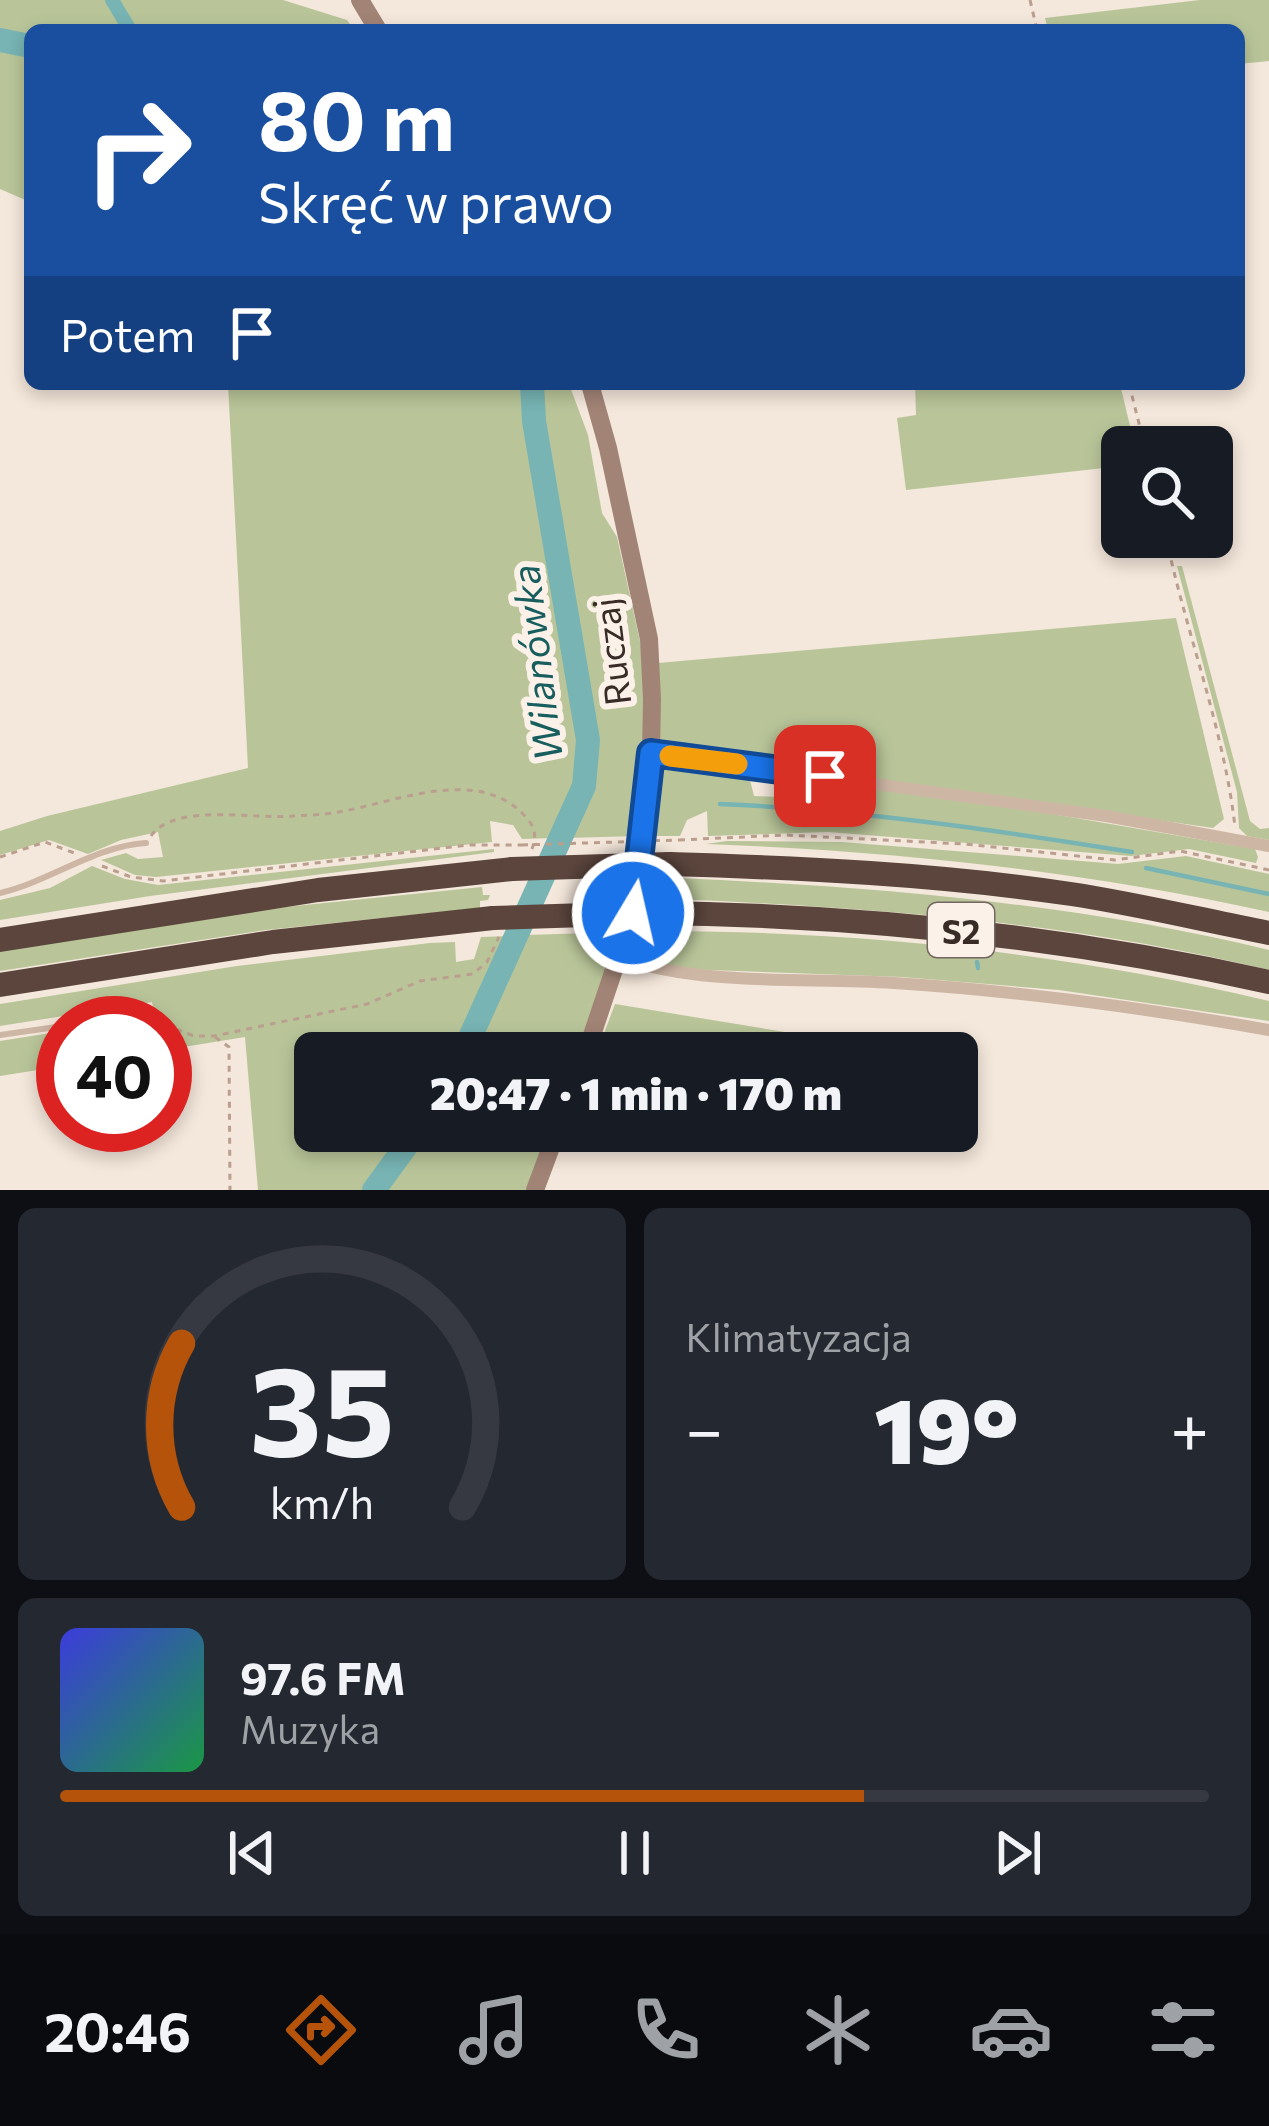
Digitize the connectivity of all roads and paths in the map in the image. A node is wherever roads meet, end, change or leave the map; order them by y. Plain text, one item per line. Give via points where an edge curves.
1 (592, 390) edge
2 (1131, 390) edge
3 (1140, 426) edge
4 (1170, 558) edge
5 (651, 753) junction
6 (536, 837) dead end
7 (1236, 840) junction
8 (146, 843) joint
9 (1269, 846) edge
10 (674, 852) junction
11 (0, 857) edge
12 (517, 857) junction
13 (89, 859) junction
14 (1269, 870) edge
15 (0, 893) edge
16 (495, 929) junction
17 (1269, 933) edge
18 (0, 940) edge
19 (620, 958) junction
20 (1269, 982) edge
21 (0, 985) edge
22 (36, 1030) edge
23 (1269, 1030) edge
24 (594, 1032) edge
25 (0, 1035) edge
26 (192, 1035) edge
27 (214, 1036) junction
28 (549, 1152) edge
29 (230, 1190) edge
30 (535, 1190) edge

1 - 5 street, Ruczaj via 649,639
2 - 3 path
4 - 7 path via 1230,782
5 - 7 street
5 - 19 street, Ruczaj via 641,865
6 - 8 path via 504,798 457,790 340,812 170,820
7 - 9 street
8 - 13 lane
10 - 12 highway, S2, bridge
10 - 12 path, bridge
10 - 14 path via 784,835 1114,860 1180,851
10 - 17 highway, S2 via 1076,894
11 - 13 path via 45,842
12 - 13 path via 468,845 164,880 131,877
12 - 18 highway, S2
13 - 15 lane
16 - 20 highway, S2, bridge via 649,913 790,915 1107,950
16 - 21 highway, S2 via 273,942
16 - 27 path via 487,962 473,974
19 - 23 street via 679,976 939,986
19 - 24 street, Ruczaj
22 - 25 lane
26 - 27 path
27 - 29 path via 229,1047
28 - 30 street

